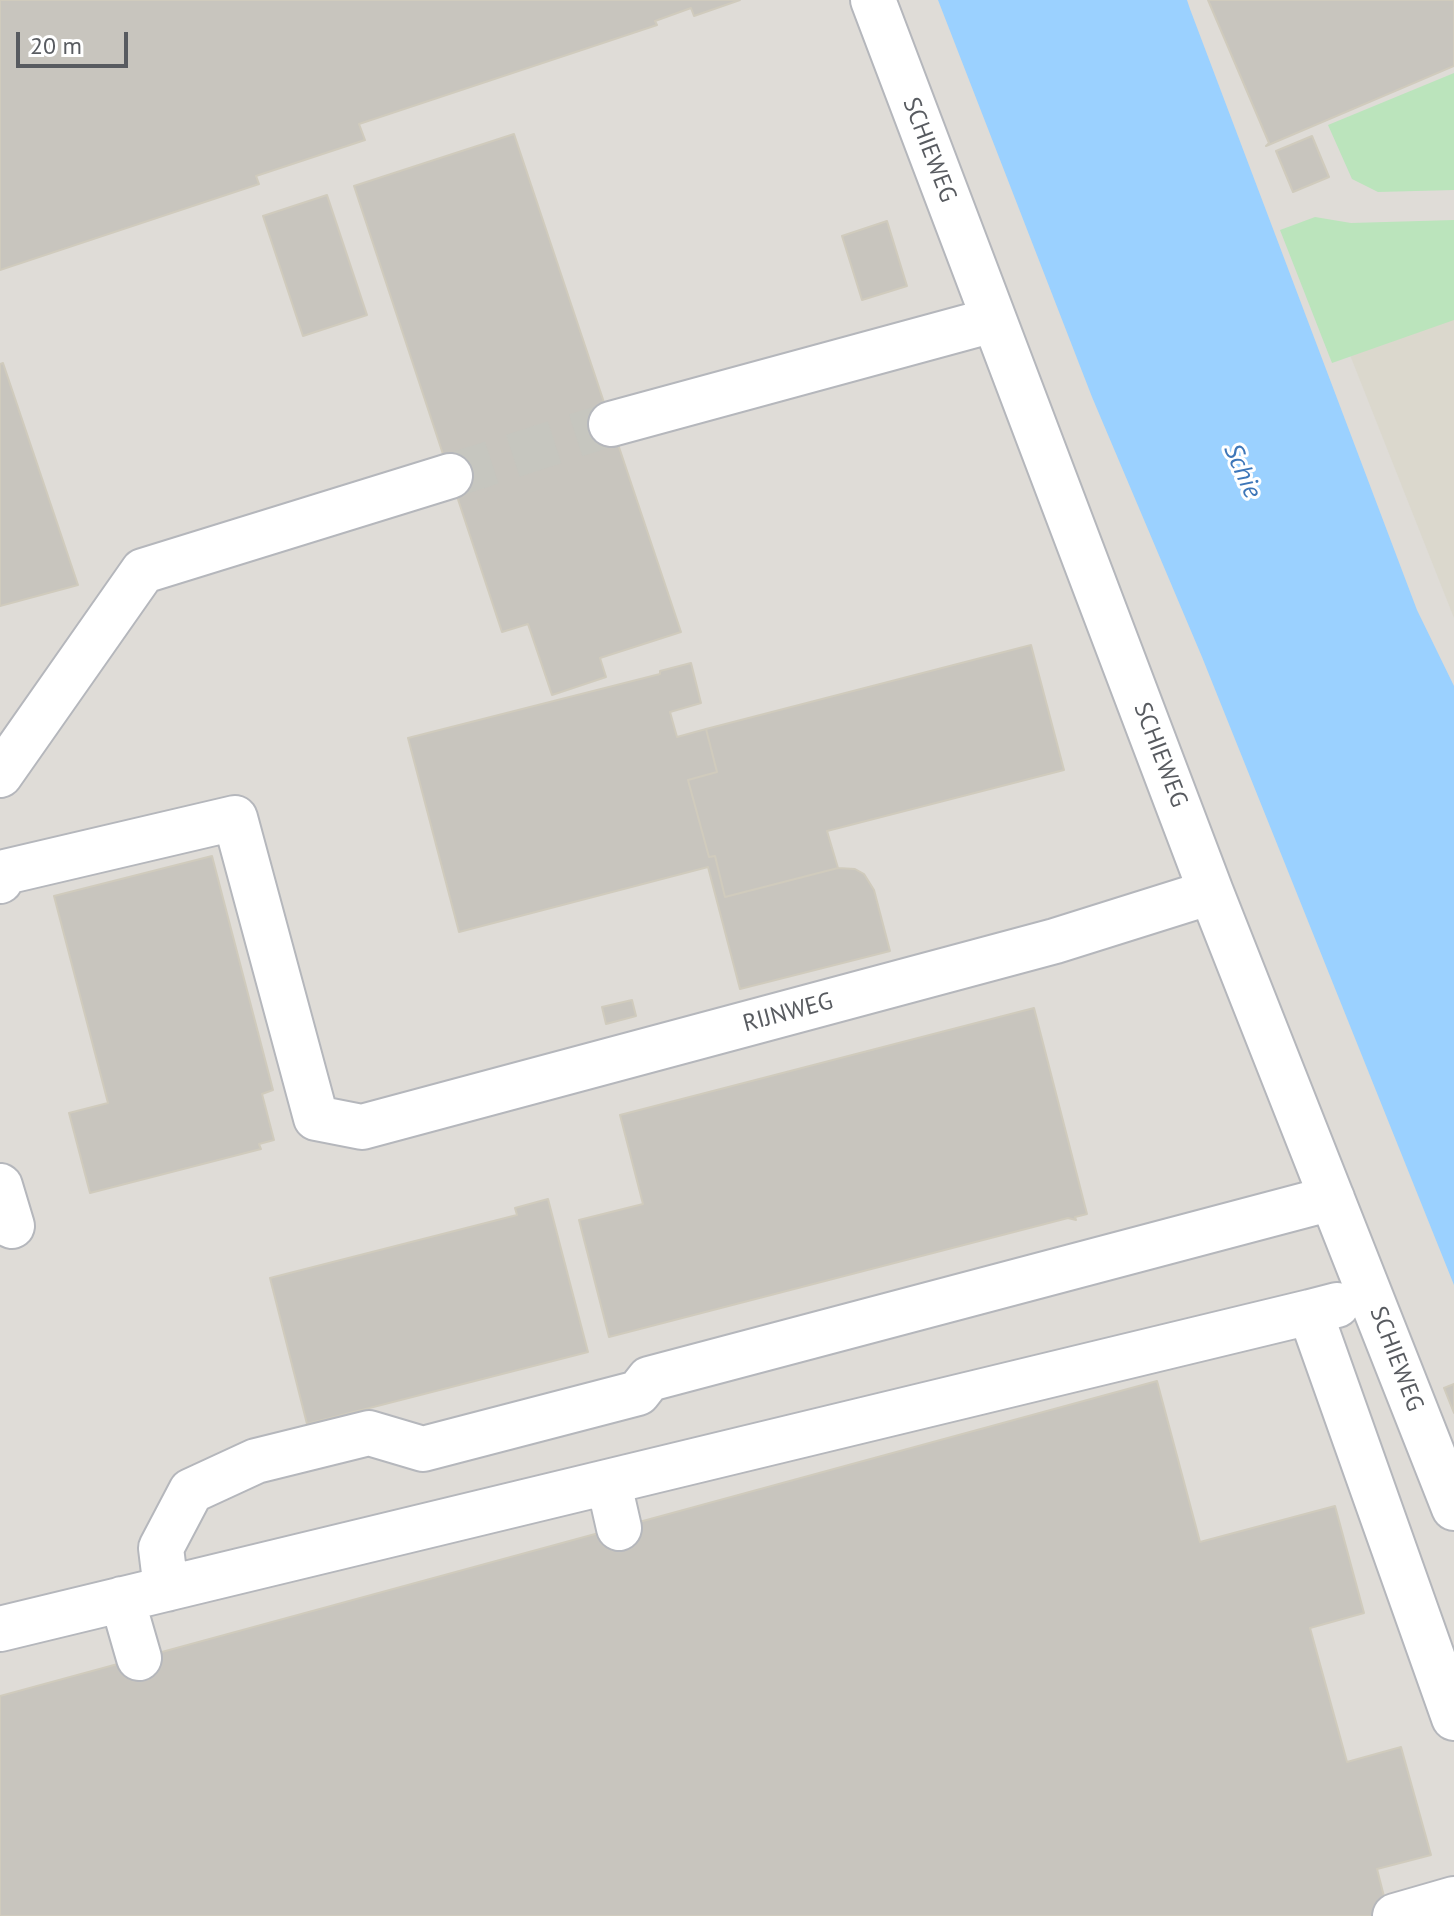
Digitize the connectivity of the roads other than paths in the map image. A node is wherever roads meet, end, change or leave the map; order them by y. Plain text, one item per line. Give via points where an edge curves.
1 (873, 0) edge
2 (993, 320) junction
3 (611, 424) tunnel mouth
4 (450, 476) tunnel mouth
5 (0, 775) edge
6 (0, 881) edge
7 (1211, 892) junction
8 (1332, 1198) junction
9 (1371, 1296) junction
10 (1310, 1312) junction
11 (609, 1484) junction
12 (1454, 1508) edge
13 (619, 1528) dead end
14 (166, 1589) junction
15 (122, 1599) junction
16 (0, 1629) edge
17 (139, 1658) dead end
18 (1454, 1718) edge
19 (1454, 1899) edge
20 (1395, 1916) edge

1 - 2 street, SCHIEWEG
2 - 3 street
2 - 7 street, SCHIEWEG
4 - 5 street via 143,571
6 - 7 street, RIJNWEG via 5,872 235,818 316,1118 362,1127 1055,941
7 - 8 street, SCHIEWEG
8 - 9 street, SCHIEWEG
8 - 14 street via 649,1379 638,1393 423,1449 369,1433 256,1461 191,1491 161,1548
9 - 10 street
9 - 12 street, SCHIEWEG
10 - 11 street
10 - 18 street
11 - 13 street
11 - 14 street
14 - 15 street
15 - 16 street
15 - 17 street
19 - 20 street

